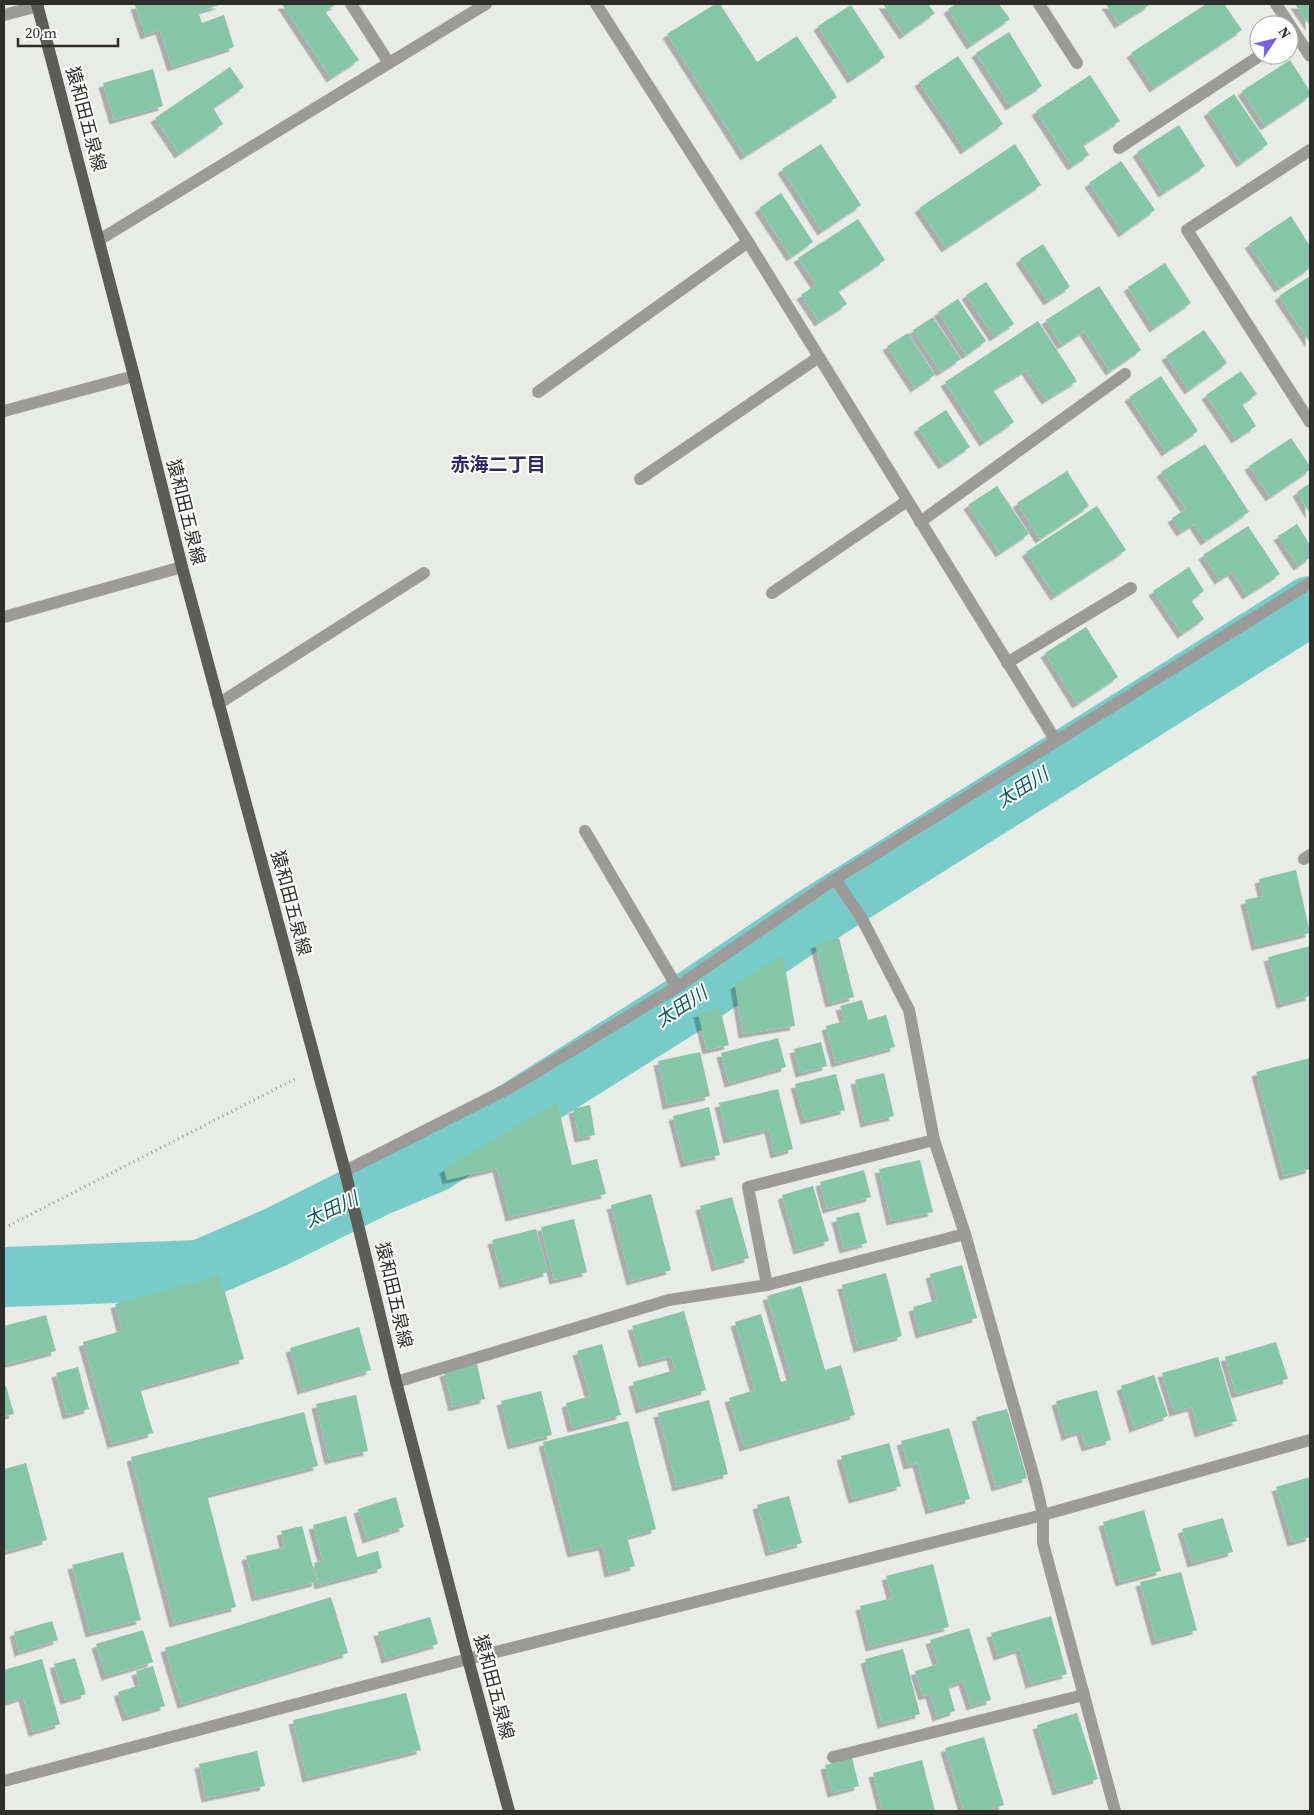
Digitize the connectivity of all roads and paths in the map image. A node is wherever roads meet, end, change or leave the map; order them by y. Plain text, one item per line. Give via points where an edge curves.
1 (351, 4) edge
2 (486, 4) edge
3 (596, 4) edge
4 (1038, 4) edge
5 (38, 5) edge
6 (4, 15) edge
7 (1299, 43) edge
8 (1310, 56) edge
9 (389, 63) junction
10 (1249, 63) edge
11 (1077, 64) dead end
12 (1119, 148) dead end
13 (1310, 150) edge
14 (99, 240) junction
15 (748, 242) junction
16 (819, 357) junction
17 (1126, 374) dead end
18 (134, 376) junction
19 (538, 392) dead end
20 (4, 411) edge
21 (1310, 422) edge
22 (640, 479) dead end
23 (907, 501) junction
24 (920, 522) junction
25 (182, 567) junction
26 (424, 573) dead end
27 (1310, 583) edge
28 (1132, 588) dead end
29 (772, 593) dead end
30 (4, 616) edge
31 (1007, 664) junction
32 (218, 704) junction
33 (1056, 741) junction
34 (585, 831) dead end
35 (835, 879) junction
36 (677, 987) junction
37 (317, 1068) junction
38 (934, 1140) junction
39 (346, 1171) junction
40 (4, 1226) edge
41 (965, 1234) junction
42 (767, 1285) junction
43 (396, 1382) junction
44 (1310, 1440) edge
45 (1043, 1515) junction
46 (468, 1659) junction
47 (1084, 1695) junction
48 (833, 1757) dead end
49 (4, 1781) edge
50 (509, 1811) edge
51 (1115, 1811) edge

1 - 9 street
2 - 9 street
3 - 15 street
4 - 11 street
5 - 6 street
5 - 14 main road, 猿和田五泉線
7 - 8 street
9 - 14 street
10 - 12 street
13 - 21 street via 1187,230
14 - 18 main road, 猿和田五泉線
15 - 16 street
15 - 19 street
16 - 22 street
16 - 23 street
17 - 24 street
18 - 20 street
18 - 25 main road, 猿和田五泉線
23 - 24 street
23 - 29 street
24 - 31 street
25 - 30 street
25 - 32 main road, 猿和田五泉線
26 - 32 street
27 - 33 street
28 - 31 street
31 - 33 street
32 - 37 main road, 猿和田五泉線
33 - 35 street
34 - 36 street
35 - 36 street
35 - 38 street via 861,917 909,1010
36 - 39 street via 511,1088
37 - 39 main road, 猿和田五泉線
37 - 40 path
38 - 41 street
38 - 42 street via 748,1187
39 - 43 main road, 猿和田五泉線
41 - 42 street
41 - 45 street
42 - 43 street via 669,1300
43 - 46 main road, 猿和田五泉線
44 - 45 street
45 - 46 street
45 - 47 street via 1042,1543
46 - 49 street
46 - 50 main road, 猿和田五泉線
47 - 48 street
47 - 51 street

